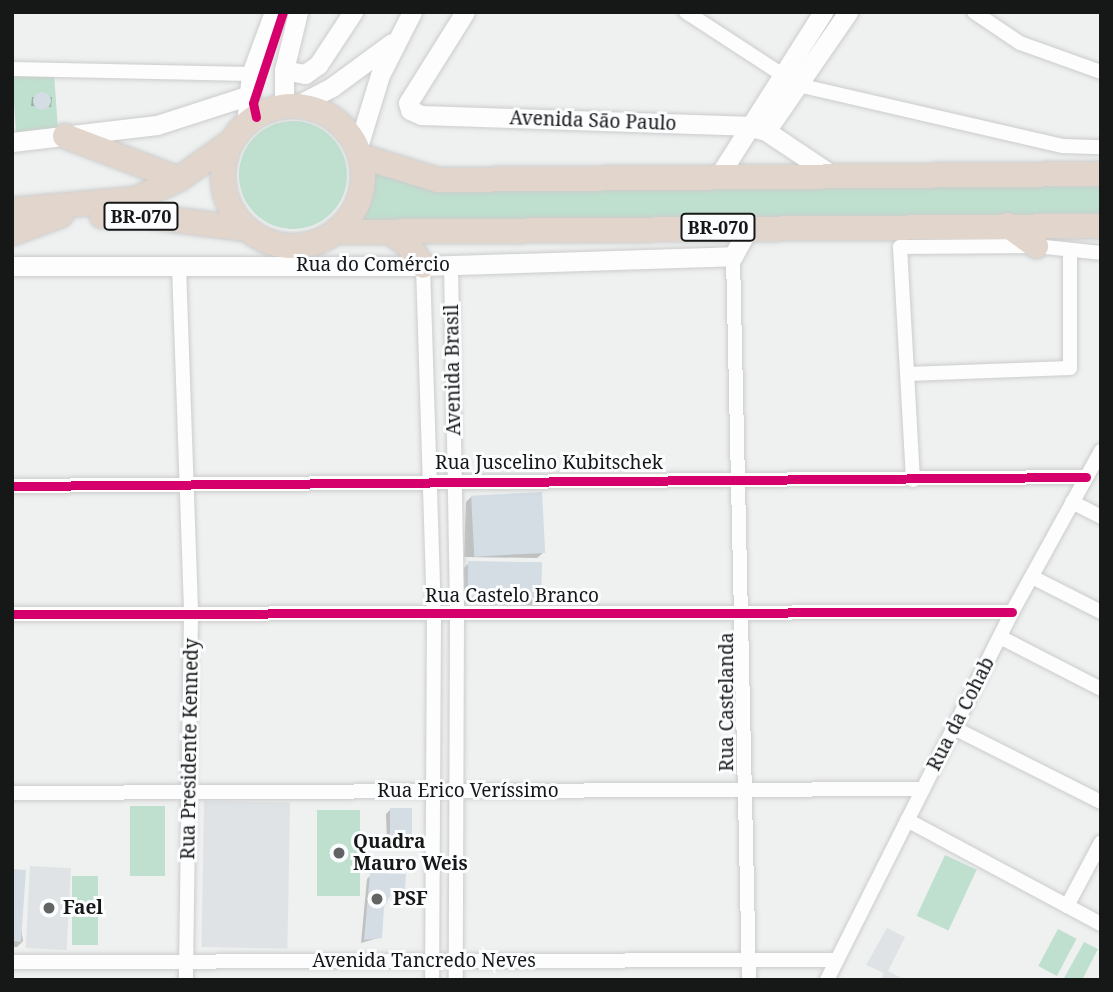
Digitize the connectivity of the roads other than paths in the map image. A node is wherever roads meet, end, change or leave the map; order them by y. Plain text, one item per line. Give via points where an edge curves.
1 (274, 12) edge
2 (299, 12) edge
3 (352, 12) edge
4 (412, 12) edge
5 (465, 12) edge
6 (686, 12) edge
7 (823, 12) edge
8 (848, 12) edge
9 (974, 12) edge
10 (396, 40) junction
11 (12, 69) edge
12 (284, 70) junction
13 (1101, 72) edge
14 (251, 74) junction
15 (790, 80) junction
16 (250, 95) junction
17 (290, 106) junction
18 (756, 128) junction
19 (239, 132) junction
20 (65, 136) junction
21 (12, 142) edge
22 (1101, 147) edge
23 (359, 151) junction
24 (1101, 174) edge
25 (718, 177) junction
26 (835, 177) junction
27 (179, 179) junction
28 (24, 210) edge
29 (62, 215) junction
30 (1007, 225) junction
31 (1101, 226) edge
32 (749, 227) junction
33 (247, 229) junction
34 (335, 232) junction
35 (390, 232) junction
36 (12, 233) edge
37 (1036, 246) junction
38 (1070, 252) junction
39 (1101, 253) edge
40 (733, 256) junction
41 (450, 265) junction
42 (12, 266) edge
43 (179, 266) junction
44 (423, 266) junction
45 (908, 373) junction
46 (1101, 452) edge
47 (1086, 477) junction
48 (432, 480) junction
49 (455, 480) junction
50 (913, 480) junction
51 (740, 481) junction
52 (187, 485) junction
53 (12, 486) edge
54 (1072, 502) junction
55 (1101, 517) edge
56 (1032, 577) junction
57 (1012, 612) junction
58 (1101, 612) edge
59 (434, 613) junction
60 (457, 613) junction
61 (744, 613) junction
62 (12, 614) edge
63 (191, 614) junction
64 (1000, 637) junction
65 (1101, 689) edge
66 (954, 728) junction
67 (745, 789) junction
68 (923, 789) junction
69 (432, 791) junction
70 (455, 791) junction
71 (192, 792) junction
72 (12, 793) edge
73 (1101, 802) edge
74 (907, 820) junction
75 (1101, 842) edge
76 (1067, 906) junction
77 (1101, 924) edge
78 (185, 959) junction
79 (836, 960) junction
80 (12, 962) edge
81 (432, 962) junction
82 (456, 962) junction
83 (749, 962) junction
84 (186, 980) edge
85 (432, 980) edge
86 (456, 980) edge
87 (749, 980) edge
88 (827, 980) edge

1 - 14 street
2 - 12 street
3 - 12 street via 318,65 305,74
4 - 10 street
5 - 18 street, Avenida São Paulo via 408,103 410,110 421,116
6 - 15 street
7 - 15 street
8 - 15 street
9 - 13 street via 1020,43
10 - 17 street via 332,87
10 - 23 street via 373,92
11 - 14 street
12 - 17 street
14 - 16 street
15 - 18 street
15 - 22 street via 1063,146
16 - 19 street
16 - 20 street via 157,125
17 - 19 highway, BR-070
17 - 23 highway via 334,119
18 - 25 street
18 - 26 street
19 - 27 highway, BR-070
19 - 33 highway via 223,164 223,188 232,211
20 - 21 street
20 - 27 highway
23 - 25 highway via 438,180
23 - 34 highway via 360,197
24 - 26 highway
25 - 26 highway
27 - 28 highway, BR-070 via 136,199
28 - 29 highway, BR-070
29 - 33 highway, BR-070 via 143,216
29 - 36 highway
30 - 31 highway, BR-070
30 - 32 highway, BR-070
30 - 37 highway
32 - 35 highway, BR-070
32 - 40 street
33 - 34 highway, BR-070 via 267,241 290,246 314,243
34 - 35 highway, BR-070
35 - 44 highway via 410,246
37 - 38 street
37 - 45 street via 900,247
38 - 39 street
38 - 45 street via 1069,368
40 - 41 street, Rua do Comércio
40 - 51 street, Rua Castelanda
41 - 44 street, Rua do Comércio
41 - 49 street, Avenida Brasil
42 - 43 street, Rua do Comércio
43 - 44 street, Rua do Comércio
43 - 52 street, Rua Presidente Kennedy
44 - 48 street, Avenida Brasil
45 - 50 street
46 - 47 street, Rua da Cohab
47 - 50 street, Rua Juscelino Kubitschek
47 - 54 street, Rua da Cohab
48 - 49 street, Rua Juscelino Kubitschek
48 - 52 street, Rua Juscelino Kubitschek
48 - 59 street, Avenida Brasil
49 - 51 street, Rua Juscelino Kubitschek
49 - 60 street, Avenida Brasil
50 - 51 street, Rua Juscelino Kubitschek
51 - 61 street, Rua Castelanda
52 - 53 street, Rua Juscelino Kubitschek
52 - 63 street, Rua Presidente Kennedy
54 - 55 street
54 - 56 street, Rua da Cohab
56 - 57 street, Rua da Cohab
56 - 58 street
57 - 61 street, Rua Castelo Branco
57 - 64 street, Rua da Cohab
59 - 60 street, Rua Castelo Branco
59 - 63 street, Rua Castelo Branco
59 - 69 street, Avenida Brasil
60 - 61 street, Rua Castelo Branco
60 - 70 street, Avenida Brasil
61 - 67 street, Rua Castelanda
62 - 63 street, Rua Castelo Branco
63 - 71 street, Rua Presidente Kennedy
64 - 65 street
64 - 66 street, Rua da Cohab
66 - 68 street, Rua da Cohab
66 - 73 street
67 - 68 street, Rua Erico Veríssimo
67 - 70 street, Rua Erico Veríssimo
67 - 83 street, Rua Castelanda
68 - 74 street, Rua da Cohab
69 - 70 street, Rua Erico Veríssimo
69 - 71 street, Rua Erico Veríssimo
69 - 81 street, Avenida Brasil
70 - 82 street, Avenida Brasil
71 - 72 street, Rua Erico Veríssimo
71 - 78 street, Rua Presidente Kennedy
74 - 76 street
74 - 79 street, Rua da Cohab
75 - 76 street
76 - 77 street
78 - 80 street, Avenida Tancredo Neves
78 - 81 street, Avenida Tancredo Neves
78 - 84 street, Rua Presidente Kennedy
79 - 83 street, Avenida Tancredo Neves
79 - 88 street, Rua da Cohab
81 - 82 street, Avenida Tancredo Neves
81 - 85 street, Avenida Brasil
82 - 83 street, Avenida Tancredo Neves
82 - 86 street, Avenida Brasil
83 - 87 street, Rua Castelanda

